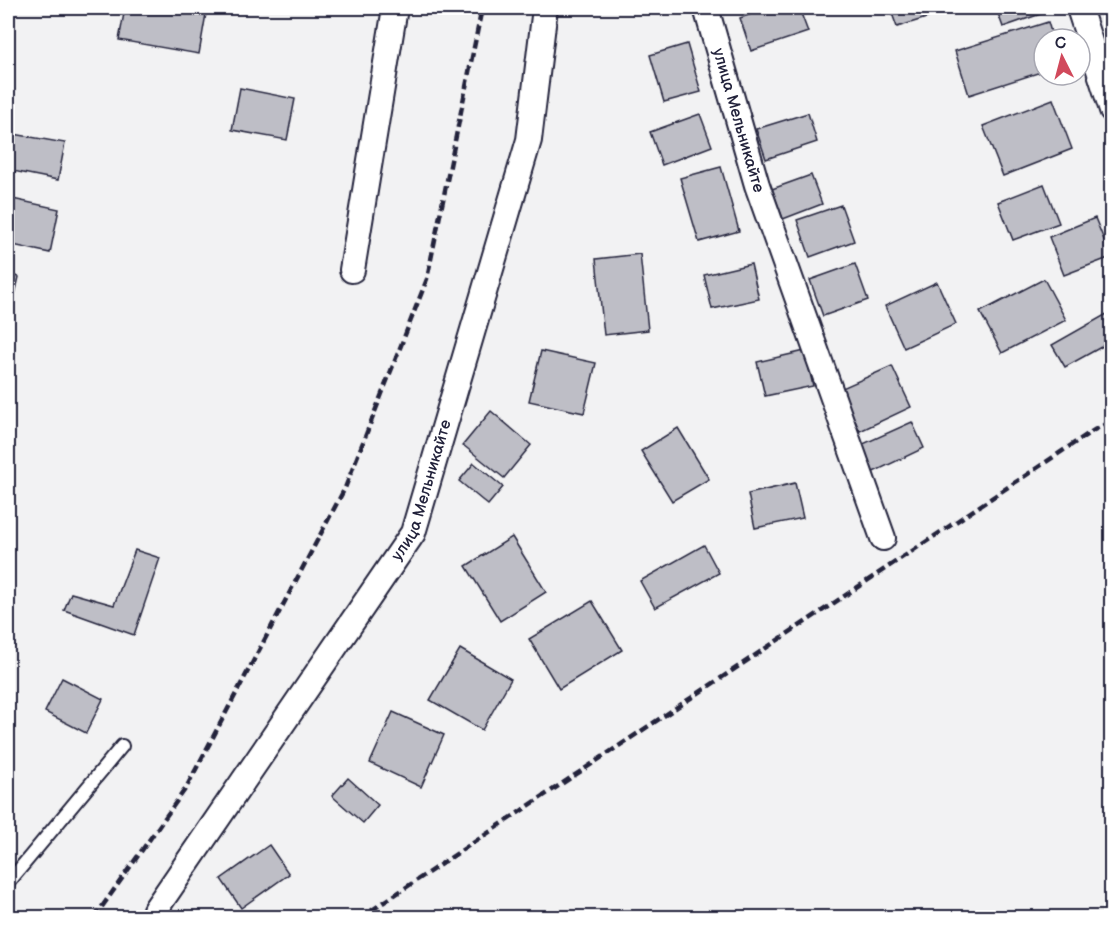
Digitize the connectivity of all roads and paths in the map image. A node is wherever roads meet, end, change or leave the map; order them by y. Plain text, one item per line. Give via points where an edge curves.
1 (395, 8) edge
2 (545, 8) edge
3 (706, 8) edge
4 (1079, 8) edge
5 (1112, 110) edge
6 (351, 270) dead end
7 (883, 538) dead end
8 (122, 746) dead end
9 (8, 883) edge
10 (155, 910) dead end

1 - 6 street
2 - 10 street, улица Мельникайте via 530,140 413,533
3 - 7 street, улица Мельникайте via 757,185
4 - 5 street
8 - 9 lane

